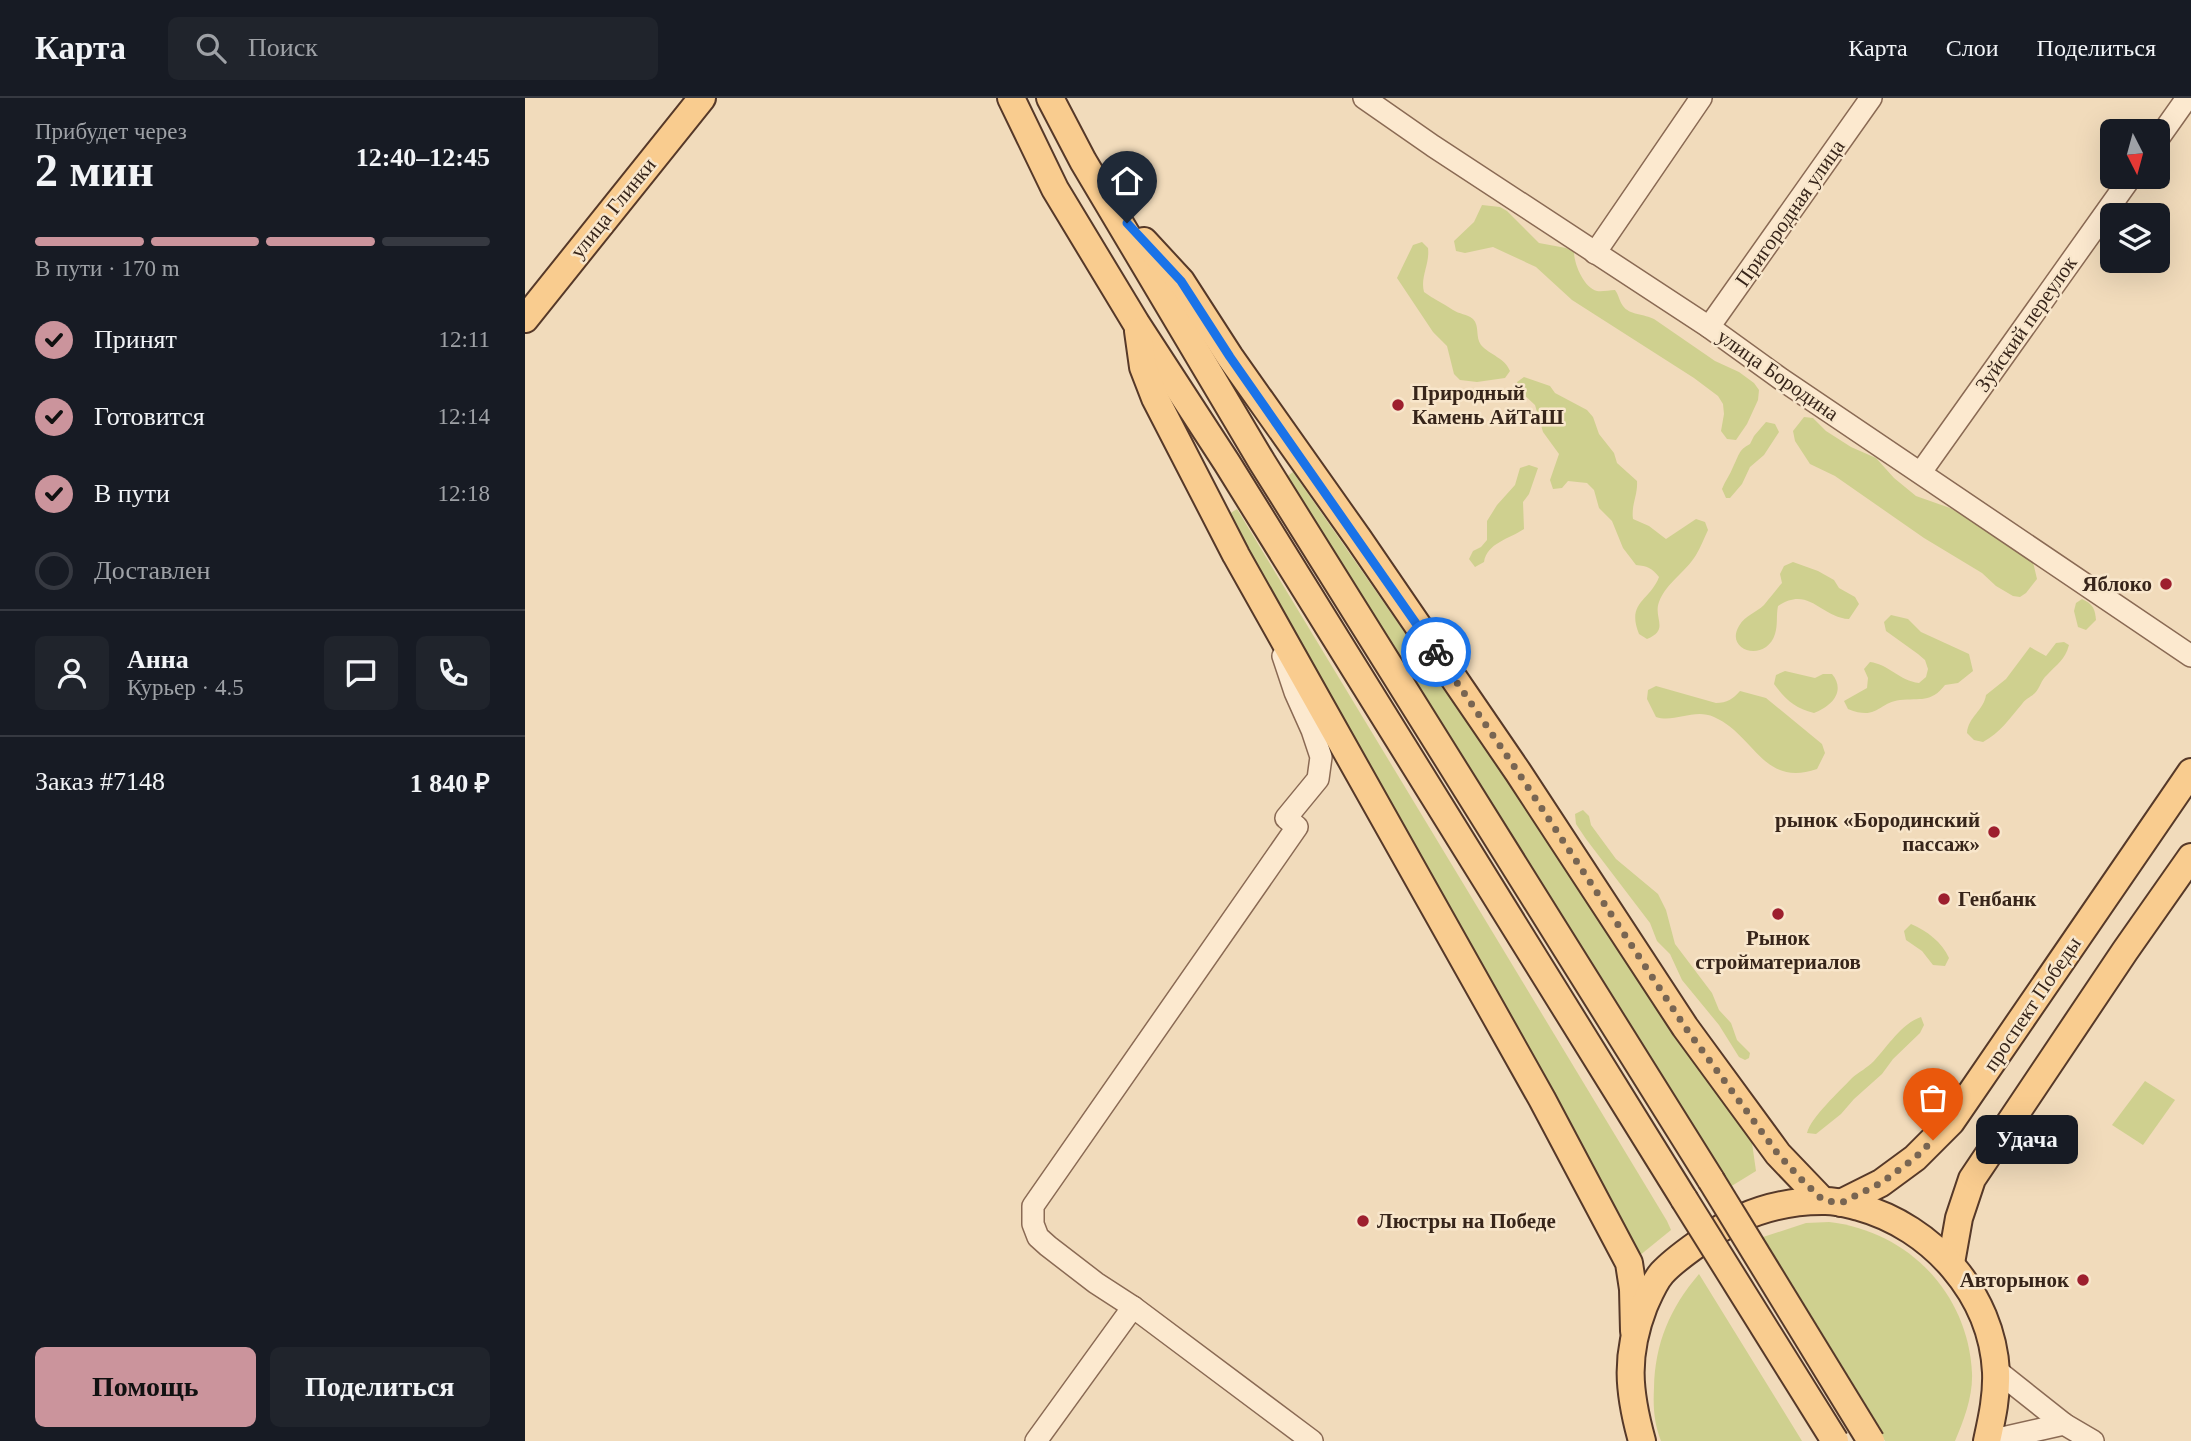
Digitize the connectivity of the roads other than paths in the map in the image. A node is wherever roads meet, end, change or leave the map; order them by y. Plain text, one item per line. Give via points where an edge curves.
1 (702, 98) edge
2 (1011, 98) edge
3 (1050, 98) edge
4 (1701, 98) edge
5 (1871, 98) edge
6 (2187, 98) edge
7 (1373, 101) edge
8 (2170, 122) edge
9 (2122, 189) edge
10 (1109, 204) junction
11 (1595, 253) junction
12 (525, 319) edge
13 (1136, 323) junction
14 (1709, 327) junction
15 (1921, 472) junction
16 (1263, 605) junction
17 (2191, 656) edge
18 (2191, 772) edge
19 (2191, 857) edge
20 (1832, 1202) junction
21 (1951, 1263) junction
22 (1133, 1307) junction
23 (1635, 1331) junction
24 (1996, 1370) junction
25 (2064, 1424) junction
26 (1037, 1441) edge
27 (1312, 1441) edge
28 (1642, 1441) edge
29 (1835, 1441) edge
30 (1871, 1441) edge
31 (1988, 1441) edge
32 (2093, 1441) edge

1 - 12 main road, улица Глинки
2 - 13 main road via 1055,189
3 - 10 main road
4 - 11 street
5 - 14 street, Пригородная улица
6 - 8 street
7 - 11 street, улица Бородина
9 - 15 street, Зуйский переулок
10 - 20 main road via 1181,281 1518,772 1685,1027 1778,1154
10 - 30 main road, bridge via 1262,462
11 - 14 street, улица Бородина
13 - 16 main road via 1143,367 1155,398
13 - 29 main road, bridge
14 - 15 street, улица Бородина
15 - 17 street, улица Бородина
16 - 22 street via 1313,730 1321,757 1318,779 1286,818 1297,827 1033,1206 1038,1237
16 - 23 main road via 1542,1099 1629,1264
18 - 20 main road, проспект Победы via 1951,1122 1881,1183
19 - 21 main road via 1972,1179
20 - 21 main road via 1882,1214 1920,1234
20 - 23 main road via 1768,1207 1721,1227 1660,1275
21 - 24 main road via 1978,1306
22 - 26 street
22 - 27 street
23 - 28 main road via 1630,1390
24 - 25 street
24 - 31 main road
25 - 31 street
25 - 32 street

